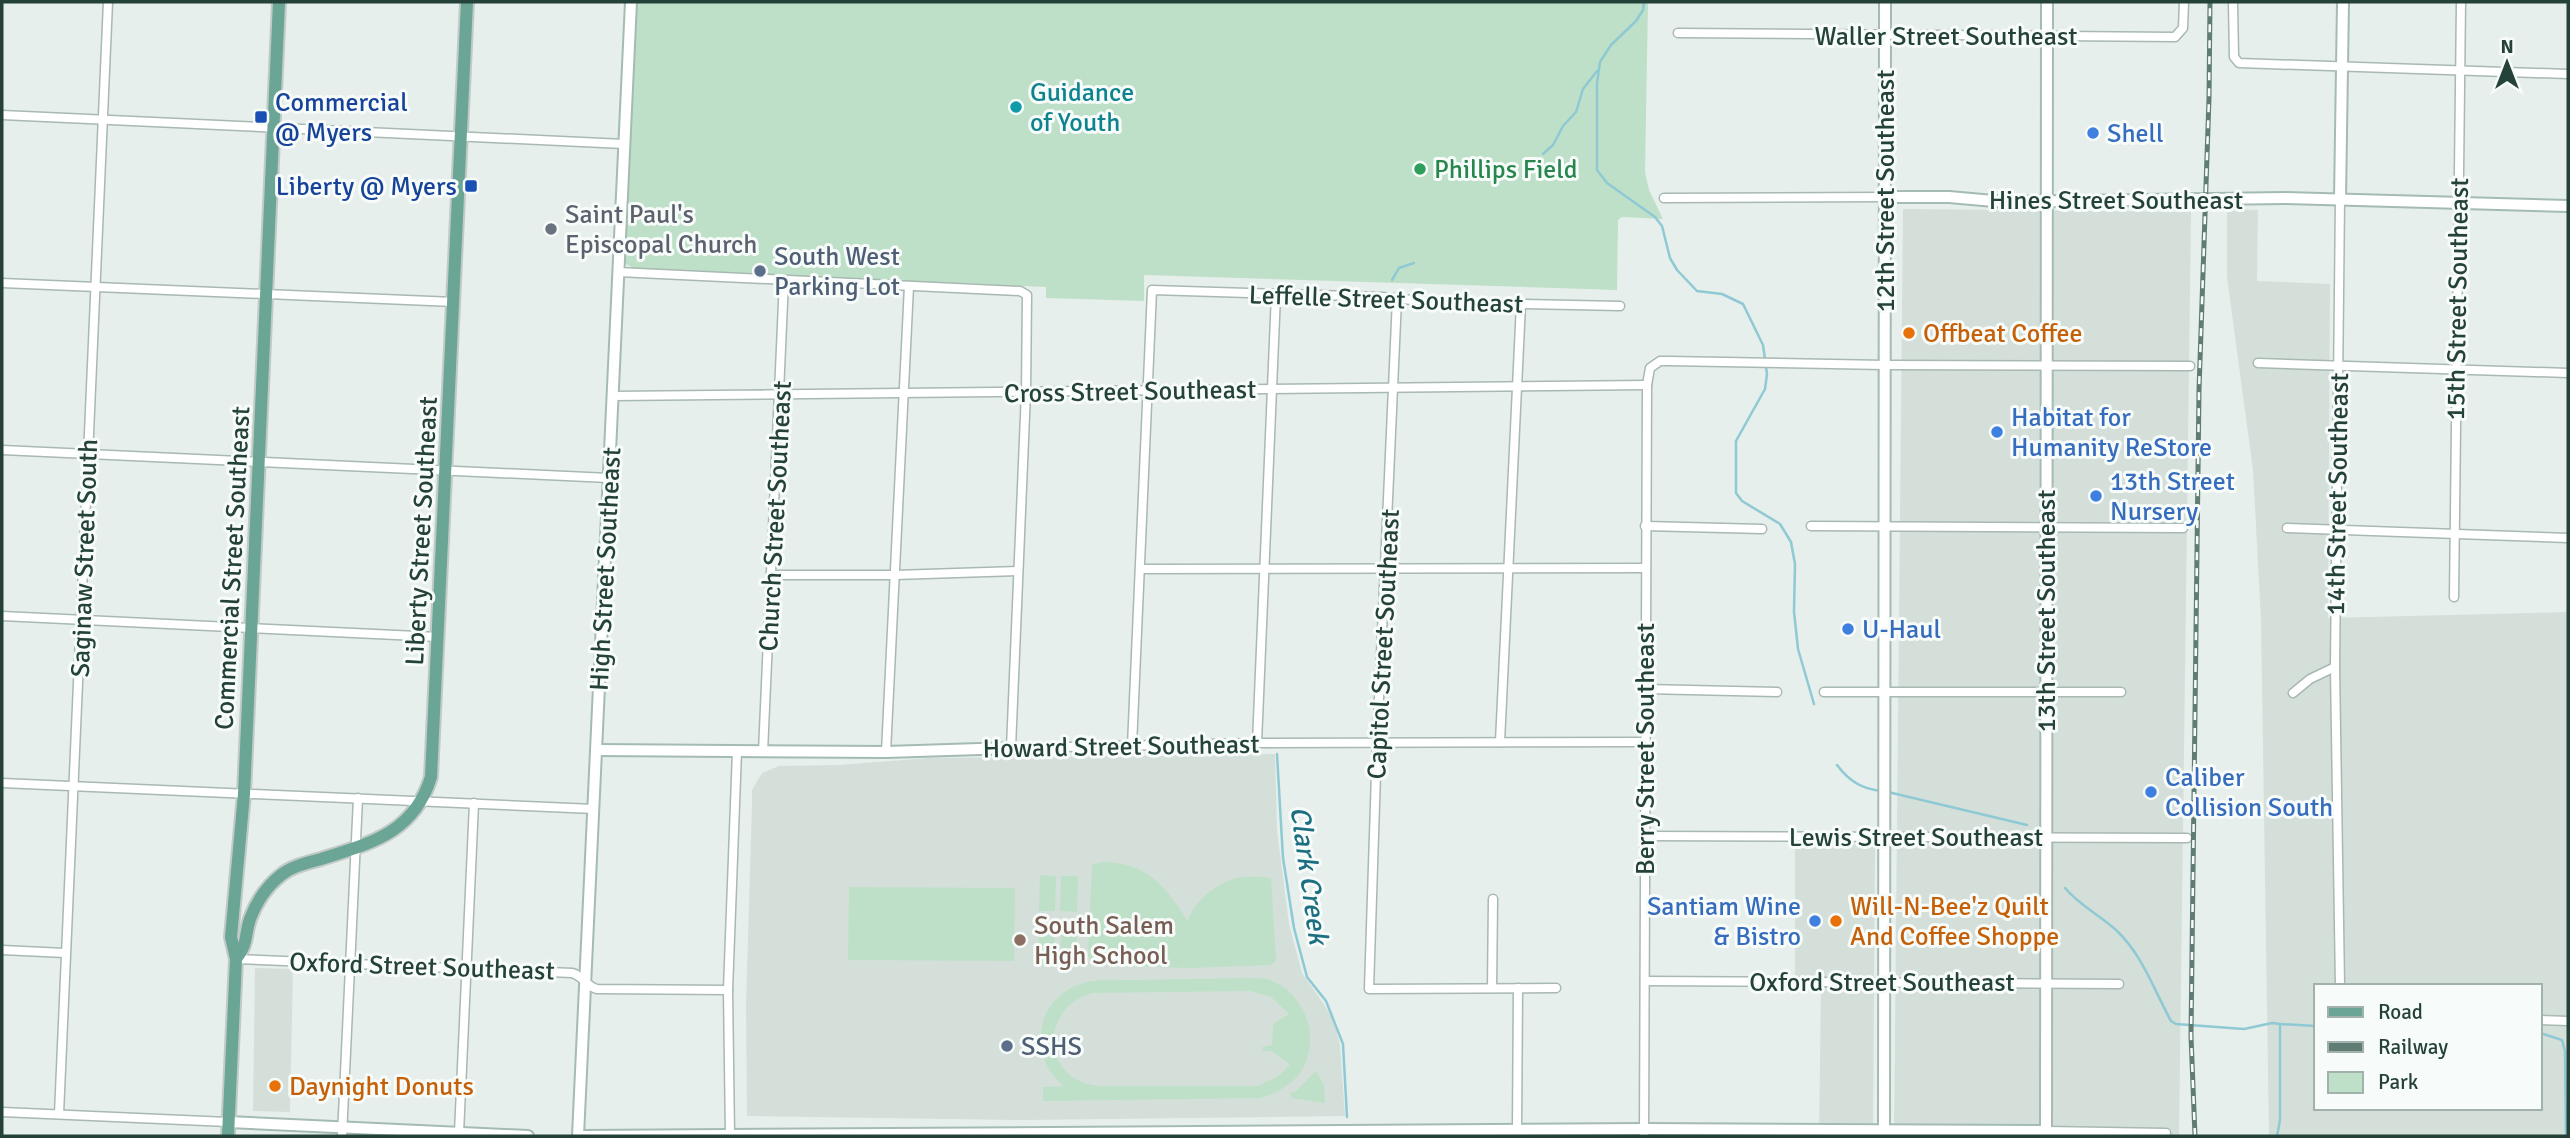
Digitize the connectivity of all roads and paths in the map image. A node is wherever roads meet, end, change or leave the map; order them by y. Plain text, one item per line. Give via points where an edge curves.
1 (108, 2) edge
2 (279, 2) edge
3 (467, 2) edge
4 (631, 2) edge
5 (1885, 2) edge
6 (2047, 2) edge
7 (2184, 2) edge
8 (2233, 2) edge
9 (2343, 2) edge
10 (2461, 2) edge
11 (1678, 33) dead end
12 (1885, 35) junction
13 (2048, 36) junction
14 (2342, 66) junction
15 (2460, 71) junction
16 (2568, 74) edge
17 (2, 115) edge
18 (103, 120) junction
19 (274, 128) junction
20 (462, 137) junction
21 (624, 144) junction
22 (1885, 197) junction
23 (1664, 198) dead end
24 (2340, 199) junction
25 (2047, 201) junction
26 (2459, 202) junction
27 (2568, 206) edge
28 (618, 272) junction
29 (785, 280) junction
30 (2, 283) edge
31 (909, 286) junction
32 (94, 287) junction
33 (267, 294) junction
34 (1276, 295) junction
35 (1397, 299) junction
36 (454, 302) junction
37 (1521, 304) junction
38 (1620, 306) dead end
39 (2258, 363) dead end
40 (1885, 365) junction
41 (2046, 366) junction
42 (2190, 366) dead end
43 (2338, 366) junction
44 (2456, 370) junction
45 (2568, 373) edge
46 (1647, 385) junction
47 (1516, 386) junction
48 (1395, 388) junction
49 (1273, 389) junction
50 (1149, 391) junction
51 (1026, 392) junction
52 (903, 393) junction
53 (780, 394) junction
54 (613, 396) junction
55 (2, 450) edge
56 (88, 454) junction
57 (260, 461) junction
58 (447, 470) junction
59 (609, 478) junction
60 (1646, 526) junction
61 (1811, 526) dead end
62 (1885, 527) junction
63 (2047, 528) junction
64 (2183, 528) dead end
65 (2287, 528) dead end
66 (1762, 529) dead end
67 (2335, 530) junction
68 (2455, 534) junction
69 (2568, 538) edge
70 (1510, 567) junction
71 (1264, 568) junction
72 (1645, 568) junction
73 (1141, 569) junction
74 (1386, 569) junction
75 (1018, 571) junction
76 (773, 575) junction
77 (895, 575) junction
78 (2454, 597) dead end
79 (2, 616) edge
80 (82, 620) junction
81 (252, 628) junction
82 (438, 637) junction
83 (2335, 667) junction
84 (1645, 689) junction
85 (1777, 692) dead end
86 (1825, 692) dead end
87 (1885, 692) junction
88 (2121, 692) dead end
89 (2046, 693) junction
90 (2292, 694) dead end
91 (1500, 742) junction
92 (1645, 742) junction
93 (1256, 743) junction
94 (1377, 743) junction
95 (1132, 746) junction
96 (1011, 748) junction
97 (597, 750) junction
98 (737, 751) junction
99 (764, 752) junction
100 (887, 752) junction
101 (2, 783) edge
102 (74, 787) junction
103 (244, 794) junction
104 (358, 799) junction
105 (421, 801) junction
106 (474, 803) junction
107 (594, 809) junction
108 (1645, 835) junction
109 (1885, 837) junction
110 (2046, 838) junction
111 (2187, 838) dead end
112 (356, 848) junction
113 (1493, 899) dead end
114 (2, 950) edge
115 (65, 953) junction
116 (236, 959) junction
117 (352, 963) junction
118 (467, 967) junction
119 (585, 981) junction
120 (1645, 981) junction
121 (1884, 983) junction
122 (2046, 983) junction
123 (2119, 984) dead end
124 (2340, 984) edge
125 (1492, 988) junction
126 (1518, 988) junction
127 (1556, 988) dead end
128 (728, 990) junction
129 (2542, 1020) edge
130 (2568, 1021) edge
131 (2, 1112) edge
132 (59, 1114) junction
133 (228, 1122) junction
134 (1517, 1130) junction
135 (343, 1133) edge
136 (460, 1133) junction
137 (1449, 1133) edge
138 (1644, 1133) edge
139 (1762, 1133) edge
140 (1884, 1133) edge
141 (2166, 1133) dead end
142 (1160, 1134) edge
143 (1306, 1134) edge
144 (2046, 1134) edge
145 (730, 1135) edge
146 (871, 1135) edge
147 (1015, 1135) edge
148 (228, 1136) edge
149 (528, 1136) edge
150 (580, 1136) edge

1 - 18 street, Saginaw Street South
2 - 19 main road, Commercial Street Southeast
3 - 20 main road, Liberty Street Southeast
4 - 21 street, High Street Southeast
5 - 12 street, 12th Street Southeast
6 - 13 street, 13th Street Southeast
7 - 13 street, Waller Street Southeast via 2183,28 2175,37
8 - 14 street via 2236,60
9 - 14 street, 14th Street Southeast
10 - 15 street, 15th Street Southeast
11 - 12 street, Waller Street Southeast
12 - 13 street, Waller Street Southeast
12 - 22 street, 12th Street Southeast
13 - 25 street, 13th Street Southeast
14 - 15 street
14 - 24 street, 14th Street Southeast
15 - 16 street
15 - 26 street, 15th Street Southeast
17 - 18 street
18 - 19 street
18 - 32 street, Saginaw Street South
19 - 20 street
19 - 33 main road, Commercial Street Southeast
20 - 21 street
20 - 36 main road, Liberty Street Southeast
21 - 28 street, High Street Southeast
22 - 23 street, Hines Street Southeast
22 - 25 street, Hines Street Southeast
22 - 40 street, 12th Street Southeast
24 - 25 street, Hines Street Southeast
24 - 26 street, Hines Street Southeast
24 - 43 street, 14th Street Southeast
25 - 41 street, 13th Street Southeast
26 - 27 street, Hines Street Southeast
26 - 44 street, 15th Street Southeast
28 - 29 street
28 - 54 street, High Street Southeast
29 - 31 street
29 - 53 street, Church Street Southeast
30 - 32 street
31 - 51 street via 1027,295
31 - 52 street
32 - 33 street
32 - 56 street, Saginaw Street South
33 - 36 street
33 - 57 main road, Commercial Street Southeast
34 - 35 street, Leffelle Street Southeast
34 - 49 street
34 - 50 street, Leffelle Street Southeast via 1152,290
35 - 37 street, Leffelle Street Southeast via 1471,306
35 - 48 street, Capitol Street Southeast
36 - 58 main road, Liberty Street Southeast
37 - 38 street, Leffelle Street Southeast
37 - 47 street
39 - 43 street
40 - 41 street
40 - 46 street, Berry Street Southeast via 1668,361 1653,364
40 - 62 street, 12th Street Southeast
41 - 42 street
41 - 63 street, 13th Street Southeast
43 - 44 street
43 - 67 street, 14th Street Southeast
44 - 45 street
44 - 68 street, 15th Street Southeast
46 - 47 street, Cross Street Southeast
46 - 60 street, Berry Street Southeast
47 - 48 street, Cross Street Southeast
47 - 70 street
48 - 49 street, Cross Street Southeast
48 - 74 street, Capitol Street Southeast
49 - 50 street, Cross Street Southeast
49 - 71 street
50 - 51 street, Cross Street Southeast
50 - 73 street
51 - 52 street, Cross Street Southeast
51 - 75 street
52 - 53 street, Cross Street Southeast
52 - 77 street
53 - 54 street, Cross Street Southeast
53 - 76 street, Church Street Southeast
54 - 59 street, High Street Southeast
55 - 56 street
56 - 57 street
56 - 80 street, Saginaw Street South
57 - 58 street
57 - 81 main road, Commercial Street Southeast
58 - 59 street
58 - 82 main road, Liberty Street Southeast
59 - 97 street, High Street Southeast
60 - 66 street
60 - 72 street, Berry Street Southeast
61 - 62 street
62 - 63 street
62 - 87 street, 12th Street Southeast
63 - 64 street
63 - 89 street, 13th Street Southeast
65 - 67 street
67 - 68 street
67 - 83 street, 14th Street Southeast
68 - 69 street
68 - 78 street, 15th Street Southeast
70 - 72 street
70 - 74 street
70 - 91 street
71 - 73 street
71 - 74 street
71 - 93 street
72 - 84 street, Berry Street Southeast
73 - 95 street
74 - 94 street, Capitol Street Southeast
75 - 77 street
75 - 96 street
76 - 77 street
76 - 99 street, Church Street Southeast
77 - 100 street
79 - 80 street
80 - 81 street
80 - 102 street, Saginaw Street South
81 - 82 street
81 - 103 main road, Commercial Street Southeast
82 - 105 main road, Liberty Street Southeast via 432,777
83 - 90 street
83 - 124 street, 14th Street Southeast
84 - 85 street
84 - 92 street, Berry Street Southeast
86 - 87 street
87 - 89 street
87 - 109 street, 12th Street Southeast
88 - 89 street
89 - 110 street, 13th Street Southeast
91 - 92 street, Howard Street Southeast
91 - 94 street, Howard Street Southeast
92 - 108 street, Berry Street Southeast
93 - 94 street, Howard Street Southeast
93 - 95 street, Howard Street Southeast
94 - 125 street, Capitol Street Southeast via 1369,989
95 - 96 street, Howard Street Southeast
96 - 100 street, Howard Street Southeast
97 - 98 street, Howard Street Southeast
97 - 107 street, High Street Southeast
98 - 99 street, Howard Street Southeast
98 - 128 street
99 - 100 street, Howard Street Southeast
101 - 102 street
102 - 103 street
102 - 115 street, Saginaw Street South
103 - 104 street
103 - 116 main road, Commercial Street Southeast via 231,937
104 - 105 street
104 - 112 street
105 - 106 street
105 - 112 main road, Liberty Street Southeast via 402,825
106 - 107 street
106 - 118 street
107 - 119 street, High Street Southeast
108 - 109 street, Lewis Street Southeast
108 - 120 street, Berry Street Southeast
109 - 110 street, Lewis Street Southeast
109 - 121 street, 12th Street Southeast
110 - 111 street, Lewis Street Southeast
110 - 122 street, 13th Street Southeast
112 - 116 main road, Liberty Street Southeast via 297,866 279,877 250,918 245,945
112 - 117 street
113 - 125 street
114 - 115 street
115 - 132 street, Saginaw Street South
116 - 117 street, Oxford Street Southeast
116 - 133 main road, Commercial Street Southeast
117 - 118 street, Oxford Street Southeast
117 - 135 street
118 - 119 street, Oxford Street Southeast via 572,973
118 - 136 street
119 - 128 street, Oxford Street Southeast via 597,989
119 - 150 street, High Street Southeast
120 - 121 street, Oxford Street Southeast
120 - 138 street, Berry Street Southeast
121 - 122 street, Oxford Street Southeast
121 - 140 street, 12th Street Southeast
122 - 123 street, Oxford Street Southeast
122 - 144 street, 13th Street Southeast
125 - 126 street
126 - 127 street
126 - 134 street
128 - 145 street
129 - 130 street
131 - 132 street
132 - 133 street
133 - 135 street
133 - 148 main road, Commercial Street Southeast
134 - 137 street
134 - 138 street
135 - 136 street
136 - 149 street
137 - 143 street
138 - 139 street
139 - 140 street
140 - 144 street
141 - 144 street
142 - 143 street
142 - 147 street
145 - 146 street
145 - 150 street
146 - 147 street

